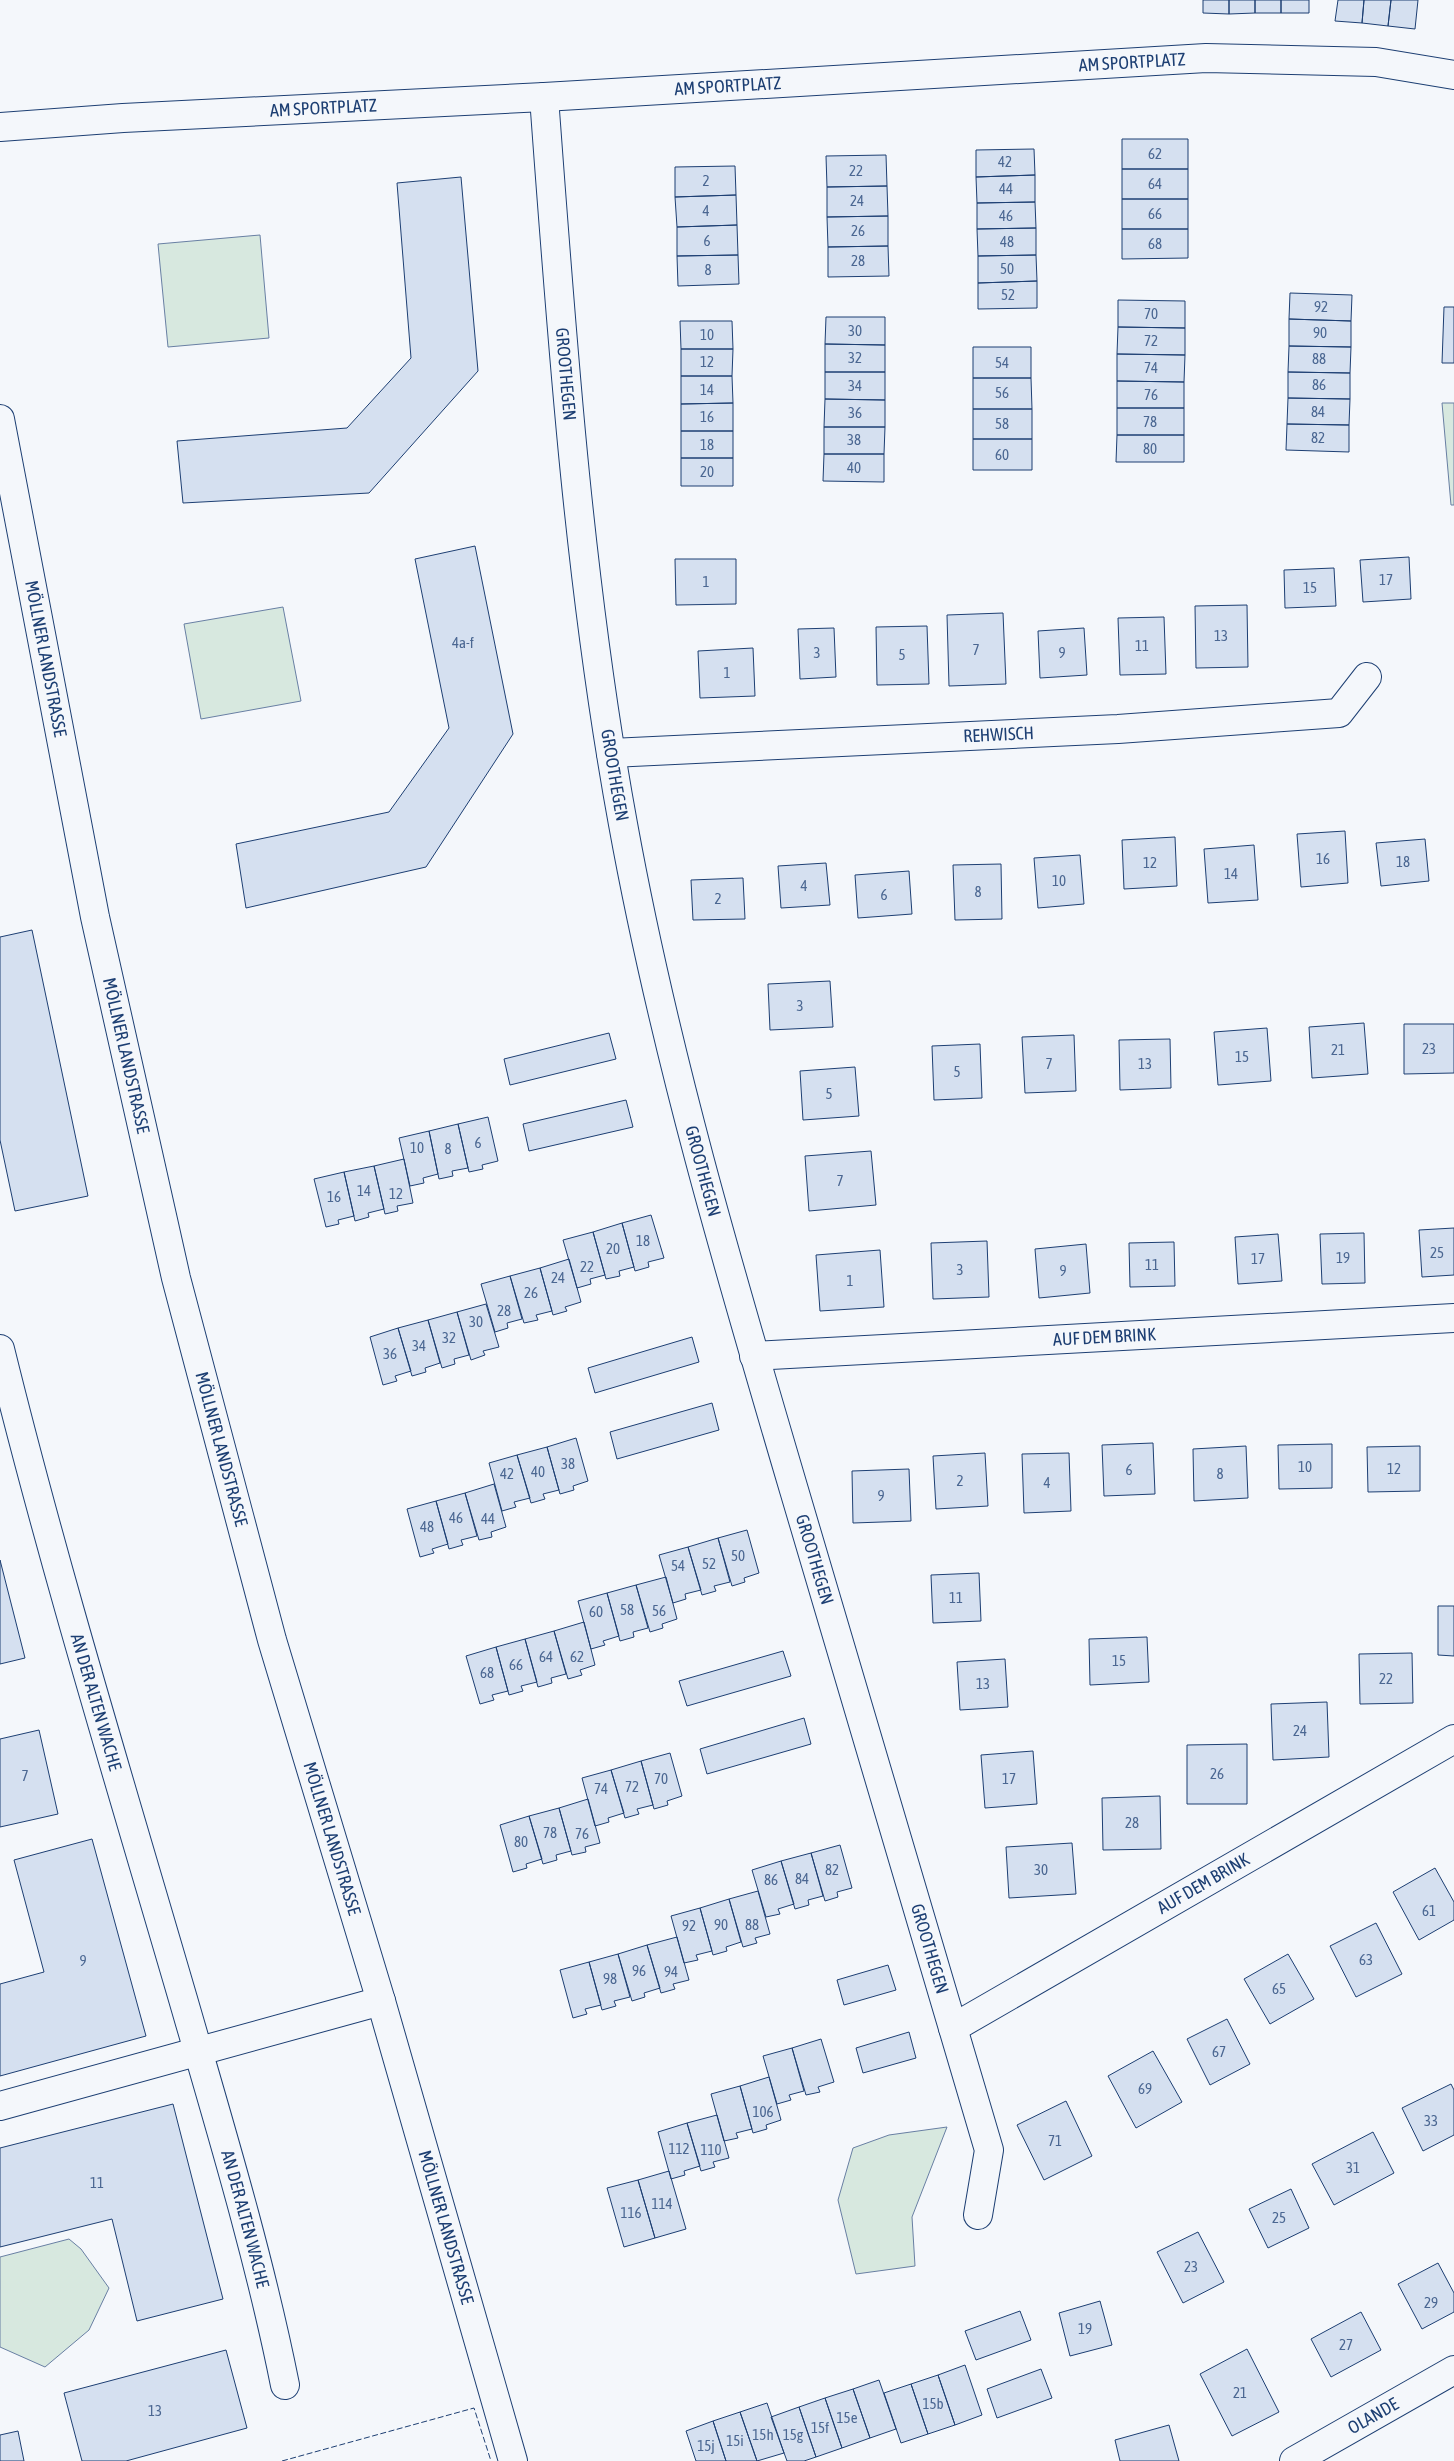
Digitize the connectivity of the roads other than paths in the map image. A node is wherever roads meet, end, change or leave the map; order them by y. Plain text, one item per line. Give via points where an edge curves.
1 (1454, 75) edge
2 (544, 98) junction
3 (0, 127) edge
4 (0, 419) edge
5 (6, 480) edge
6 (1367, 677) dead end
7 (611, 753) junction
8 (1454, 1318) edge
9 (0, 1349) edge
10 (754, 1356) junction
11 (1454, 1739) edge
12 (381, 2000) junction
13 (953, 2028) junction
14 (199, 2052) junction
15 (0, 2106) edge
16 (978, 2215) dead end
17 (1454, 2370) edge
18 (285, 2386) dead end
19 (513, 2461) edge
20 (1294, 2461) edge

1 - 2 street, AM SPORTPLATZ via 1376,62 1206,58
2 - 3 street, AM SPORTPLATZ
2 - 7 street, GROOTHEGEN via 571,450
4 - 5 street, MÖLLNER LANDSTRASSE
5 - 12 street, MÖLLNER LANDSTRASSE via 95,917 176,1278 272,1640
6 - 7 street, REHWISCH via 1339,713 1118,730
7 - 10 street, GROOTHEGEN via 679,1088
8 - 10 street, AUF DEM BRINK
9 - 14 street, AN DER ALTEN WACHE via 99,1714
10 - 13 street, GROOTHEGEN
11 - 13 street, AUF DEM BRINK
12 - 14 street
12 - 19 street, MÖLLNER LANDSTRASSE
13 - 16 street, GROOTHEGEN via 989,2150
14 - 15 street
14 - 18 street, AN DER ALTEN WACHE via 270,2312
17 - 20 street, OLANDE

